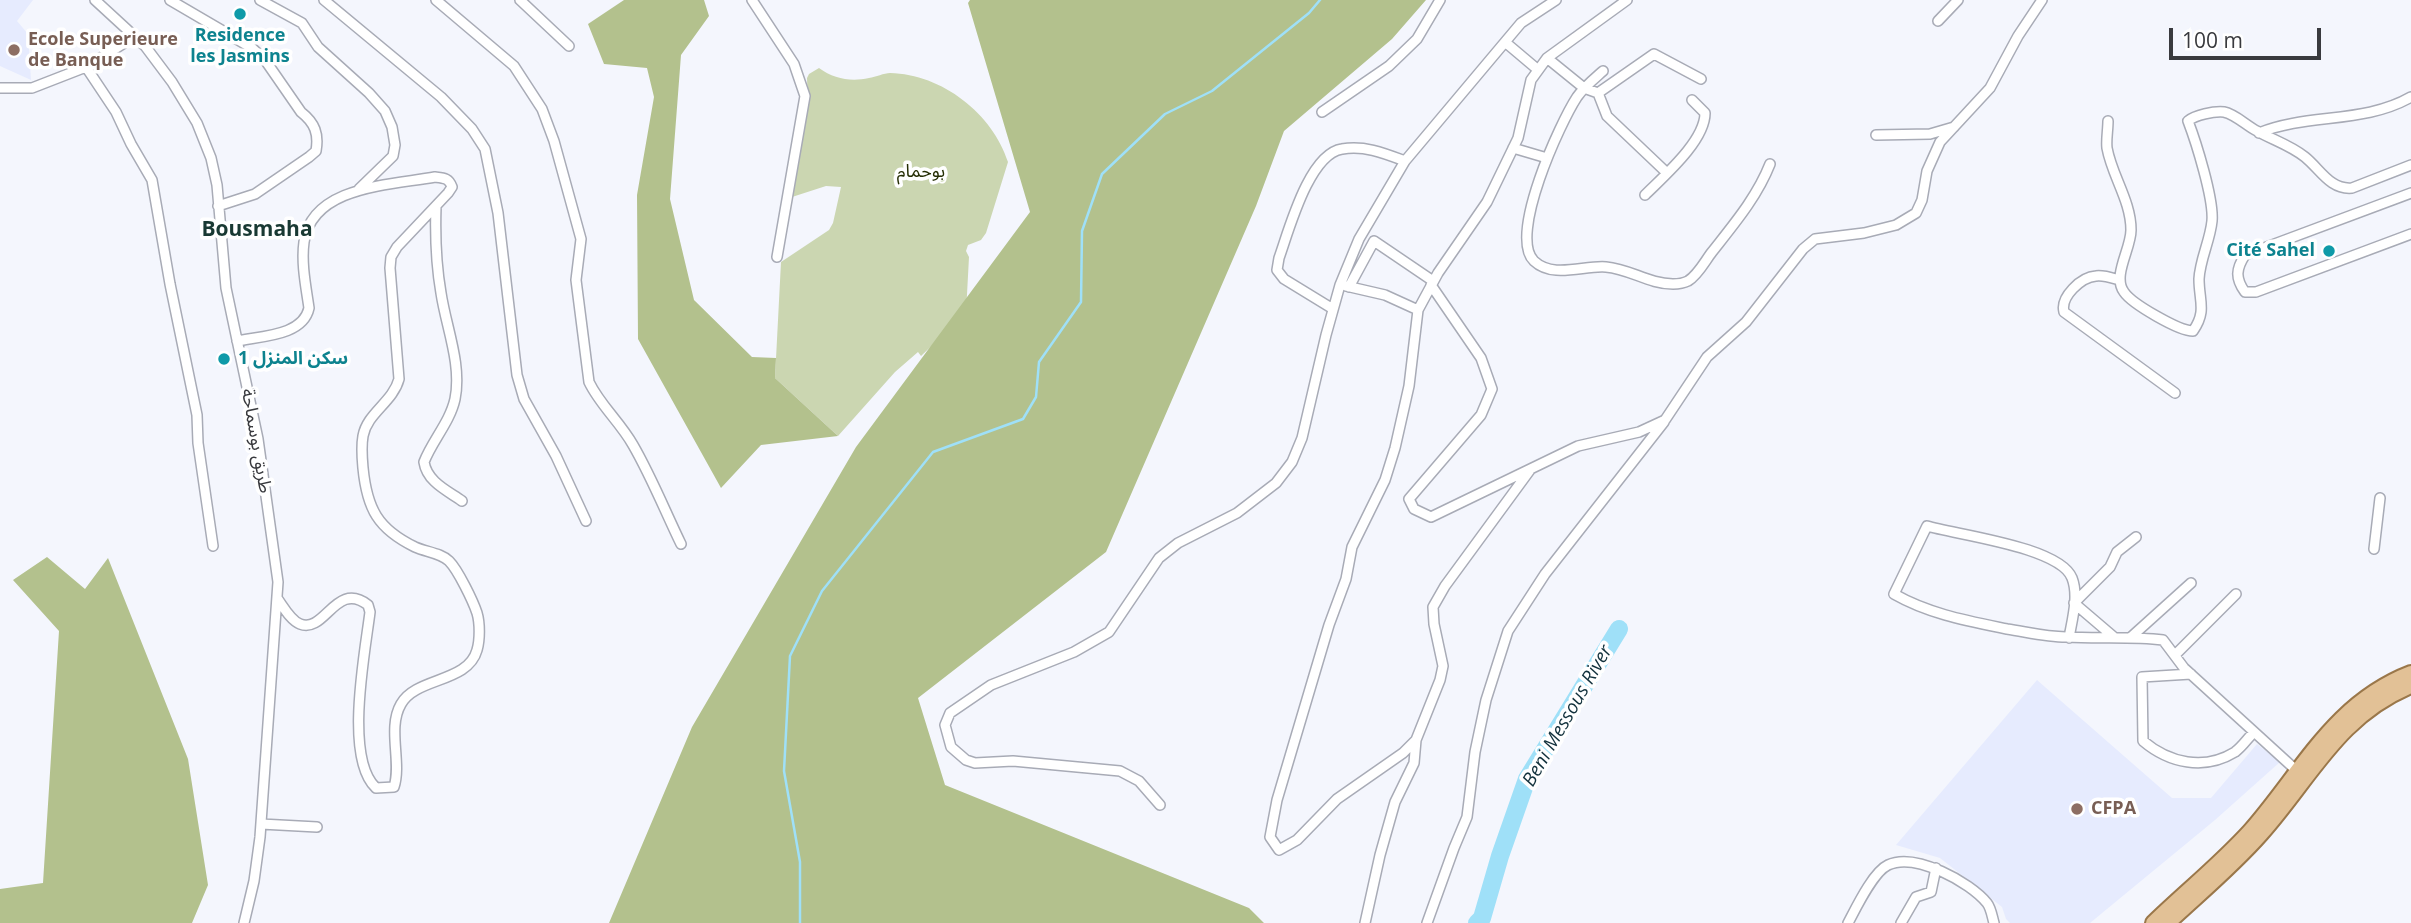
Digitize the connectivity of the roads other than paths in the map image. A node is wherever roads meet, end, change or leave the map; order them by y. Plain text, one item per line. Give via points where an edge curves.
1 (95, 0) edge
2 (170, 0) edge
3 (260, 0) edge
4 (324, 0) edge
5 (436, 0) edge
6 (520, 0) edge
7 (752, 0) edge
8 (1440, 0) edge
9 (1556, 0) edge
10 (1628, 0) edge
11 (1958, 0) edge
12 (2042, 0) edge
13 (1938, 21) dead end
14 (134, 37) junction
15 (1505, 42) junction
16 (569, 46) dead end
17 (1547, 58) junction
18 (86, 67) junction
19 (1537, 69) junction
20 (1603, 71) dead end
21 (1701, 79) dead end
22 (0, 88) edge
23 (1584, 88) junction
24 (1598, 93) junction
25 (2411, 97) edge
26 (1692, 100) dead end
27 (1322, 112) dead end
28 (2108, 121) dead end
29 (1956, 126) junction
30 (2259, 133) junction
31 (1876, 135) dead end
32 (1513, 148) junction
33 (1547, 159) junction
34 (1405, 161) junction
35 (1770, 164) dead end
36 (2411, 165) edge
37 (1667, 173) junction
38 (357, 190) junction
39 (2411, 193) edge
40 (1645, 195) dead end
41 (218, 206) junction
42 (436, 206) junction
43 (1363, 233) junction
44 (2411, 234) edge
45 (1374, 241) junction
46 (777, 257) dead end
47 (2119, 280) junction
48 (1432, 283) junction
49 (1345, 286) junction
50 (1333, 310) junction
51 (1418, 310) junction
52 (237, 341) junction
53 (2175, 393) dead end
54 (1665, 420) junction
55 (1530, 470) junction
56 (2380, 498) dead end
57 (462, 500) dead end
58 (586, 521) dead end
59 (2136, 537) dead end
60 (681, 544) dead end
61 (214, 546) dead end
62 (2374, 550) dead end
63 (2191, 583) dead end
64 (2236, 594) dead end
65 (277, 598) junction
66 (2074, 603) junction
67 (2069, 638) junction
68 (2115, 638) junction
69 (2130, 638) junction
70 (2175, 656) junction
71 (2411, 673) edge
72 (2190, 674) junction
73 (2411, 686) edge
74 (2254, 732) junction
75 (1416, 740) junction
76 (2297, 771) junction
77 (1160, 804) dead end
78 (261, 824) junction
79 (317, 827) dead end
80 (1936, 868) junction
81 (1991, 921) edge
82 (244, 923) edge
83 (1365, 923) edge
84 (1427, 923) edge
85 (1848, 923) edge
86 (1900, 923) edge
87 (2153, 923) edge
88 (2168, 923) edge

1 - 14 street, طريق بوسماحة
2 - 41 street via 265,60 316,128 316,151 309,157 255,194
3 - 38 street via 303,23 318,47 385,111 392,127 393,156
4 - 58 street via 441,97 485,149 498,213 517,375 524,400
5 - 60 street via 514,66 542,109 581,239 576,280 589,382 634,446
6 - 16 street
7 - 46 street via 793,64 805,96
8 - 27 street via 1417,39 1389,66
9 - 15 street via 1521,23
10 - 17 street
11 - 13 street
12 - 29 street via 1990,88
14 - 18 street
14 - 41 street, طريق بوسماحة via 172,82 197,123 211,158
15 - 19 street
15 - 34 street
17 - 19 street
17 - 23 street
18 - 22 street via 32,88
18 - 61 street via 152,180 197,415
19 - 32 street
20 - 23 street
21 - 24 street via 1654,54
23 - 24 street
23 - 33 street
24 - 37 street via 1607,116
25 - 30 street via 2378,111 2288,123
26 - 37 street via 1705,121
28 - 47 street via 2107,148 2126,199 2131,230
29 - 31 street via 1930,134
29 - 54 street via 1940,142 1916,213 1896,225 1815,239 1746,322 1707,357
30 - 36 street via 2292,148 2343,189
30 - 47 street via 2224,112 2188,121 2212,209 2199,279 2202,312 2193,331 2171,325 2134,300 2124,293
32 - 33 street
32 - 48 street via 1487,202
33 - 35 street via 1528,217 1526,239 1534,261 1555,270 1606,267 1672,284 1691,279 1748,207
34 - 43 street
34 - 50 street via 1372,149 1340,149 1326,157 1306,184 1277,270
37 - 40 street
38 - 42 street via 445,178 452,187
38 - 52 street via 317,214 308,228 304,243 307,317 289,330
39 - 44 street via 2245,255 2238,265 2237,281 2245,292 2256,292
41 - 52 street, طريق بوسماحة via 226,288
42 - 57 street via 441,293 456,386 454,401 425,463 435,482
42 - 65 street via 391,257 399,379 363,433 365,492 372,510 394,536 449,561 477,613 477,651 465,667 410,694 401,704 394,740 394,788 376,788 369,781 359,750 368,605 352,597 311,625 301,625
43 - 45 street
43 - 49 street
45 - 48 street
45 - 49 street
47 - 53 street via 2092,276 2065,297 2064,312
48 - 51 street
48 - 55 street via 1481,358 1492,389 1480,415 1409,499 1414,509 1431,517
49 - 50 street
49 - 51 street via 1385,295
50 - 77 street via 1302,438 1276,483 1237,513 1159,558 1109,632 1074,652 990,685 950,713 945,725 951,747 965,760 1120,771 1139,781
51 - 75 street via 1409,386 1395,448 1385,480 1352,547 1278,800 1270,837 1279,850
52 - 65 street, طريق بوسماحة via 258,439
54 - 55 street via 1639,432 1577,446
54 - 84 street via 1545,574 1508,631 1486,700 1467,817
55 - 75 street via 1433,607 1443,666
56 - 62 street
59 - 66 street via 2117,552 2110,567
63 - 69 street
64 - 70 street
65 - 78 street, طريق بوسماحة
66 - 67 street
66 - 67 street via 2072,578 2038,552 1927,526 1894,594 1916,607 1964,621
66 - 68 street
67 - 68 street
68 - 69 street
69 - 70 street via 2164,640
70 - 72 street
71 - 76 main road via 2386,683 2355,705 2330,728
72 - 74 street
72 - 74 street via 2142,677 2143,741 2183,763 2211,761 2235,751
73 - 88 main road via 2350,724 2259,836
74 - 76 street
75 - 83 street via 1414,763 1395,802
76 - 87 main road via 2230,852
78 - 79 street
78 - 82 street, طريق بوسماحة
80 - 81 street via 1972,888 1988,904
80 - 85 street via 1913,863 1887,865 1865,889
80 - 86 street via 1931,892 1916,897

